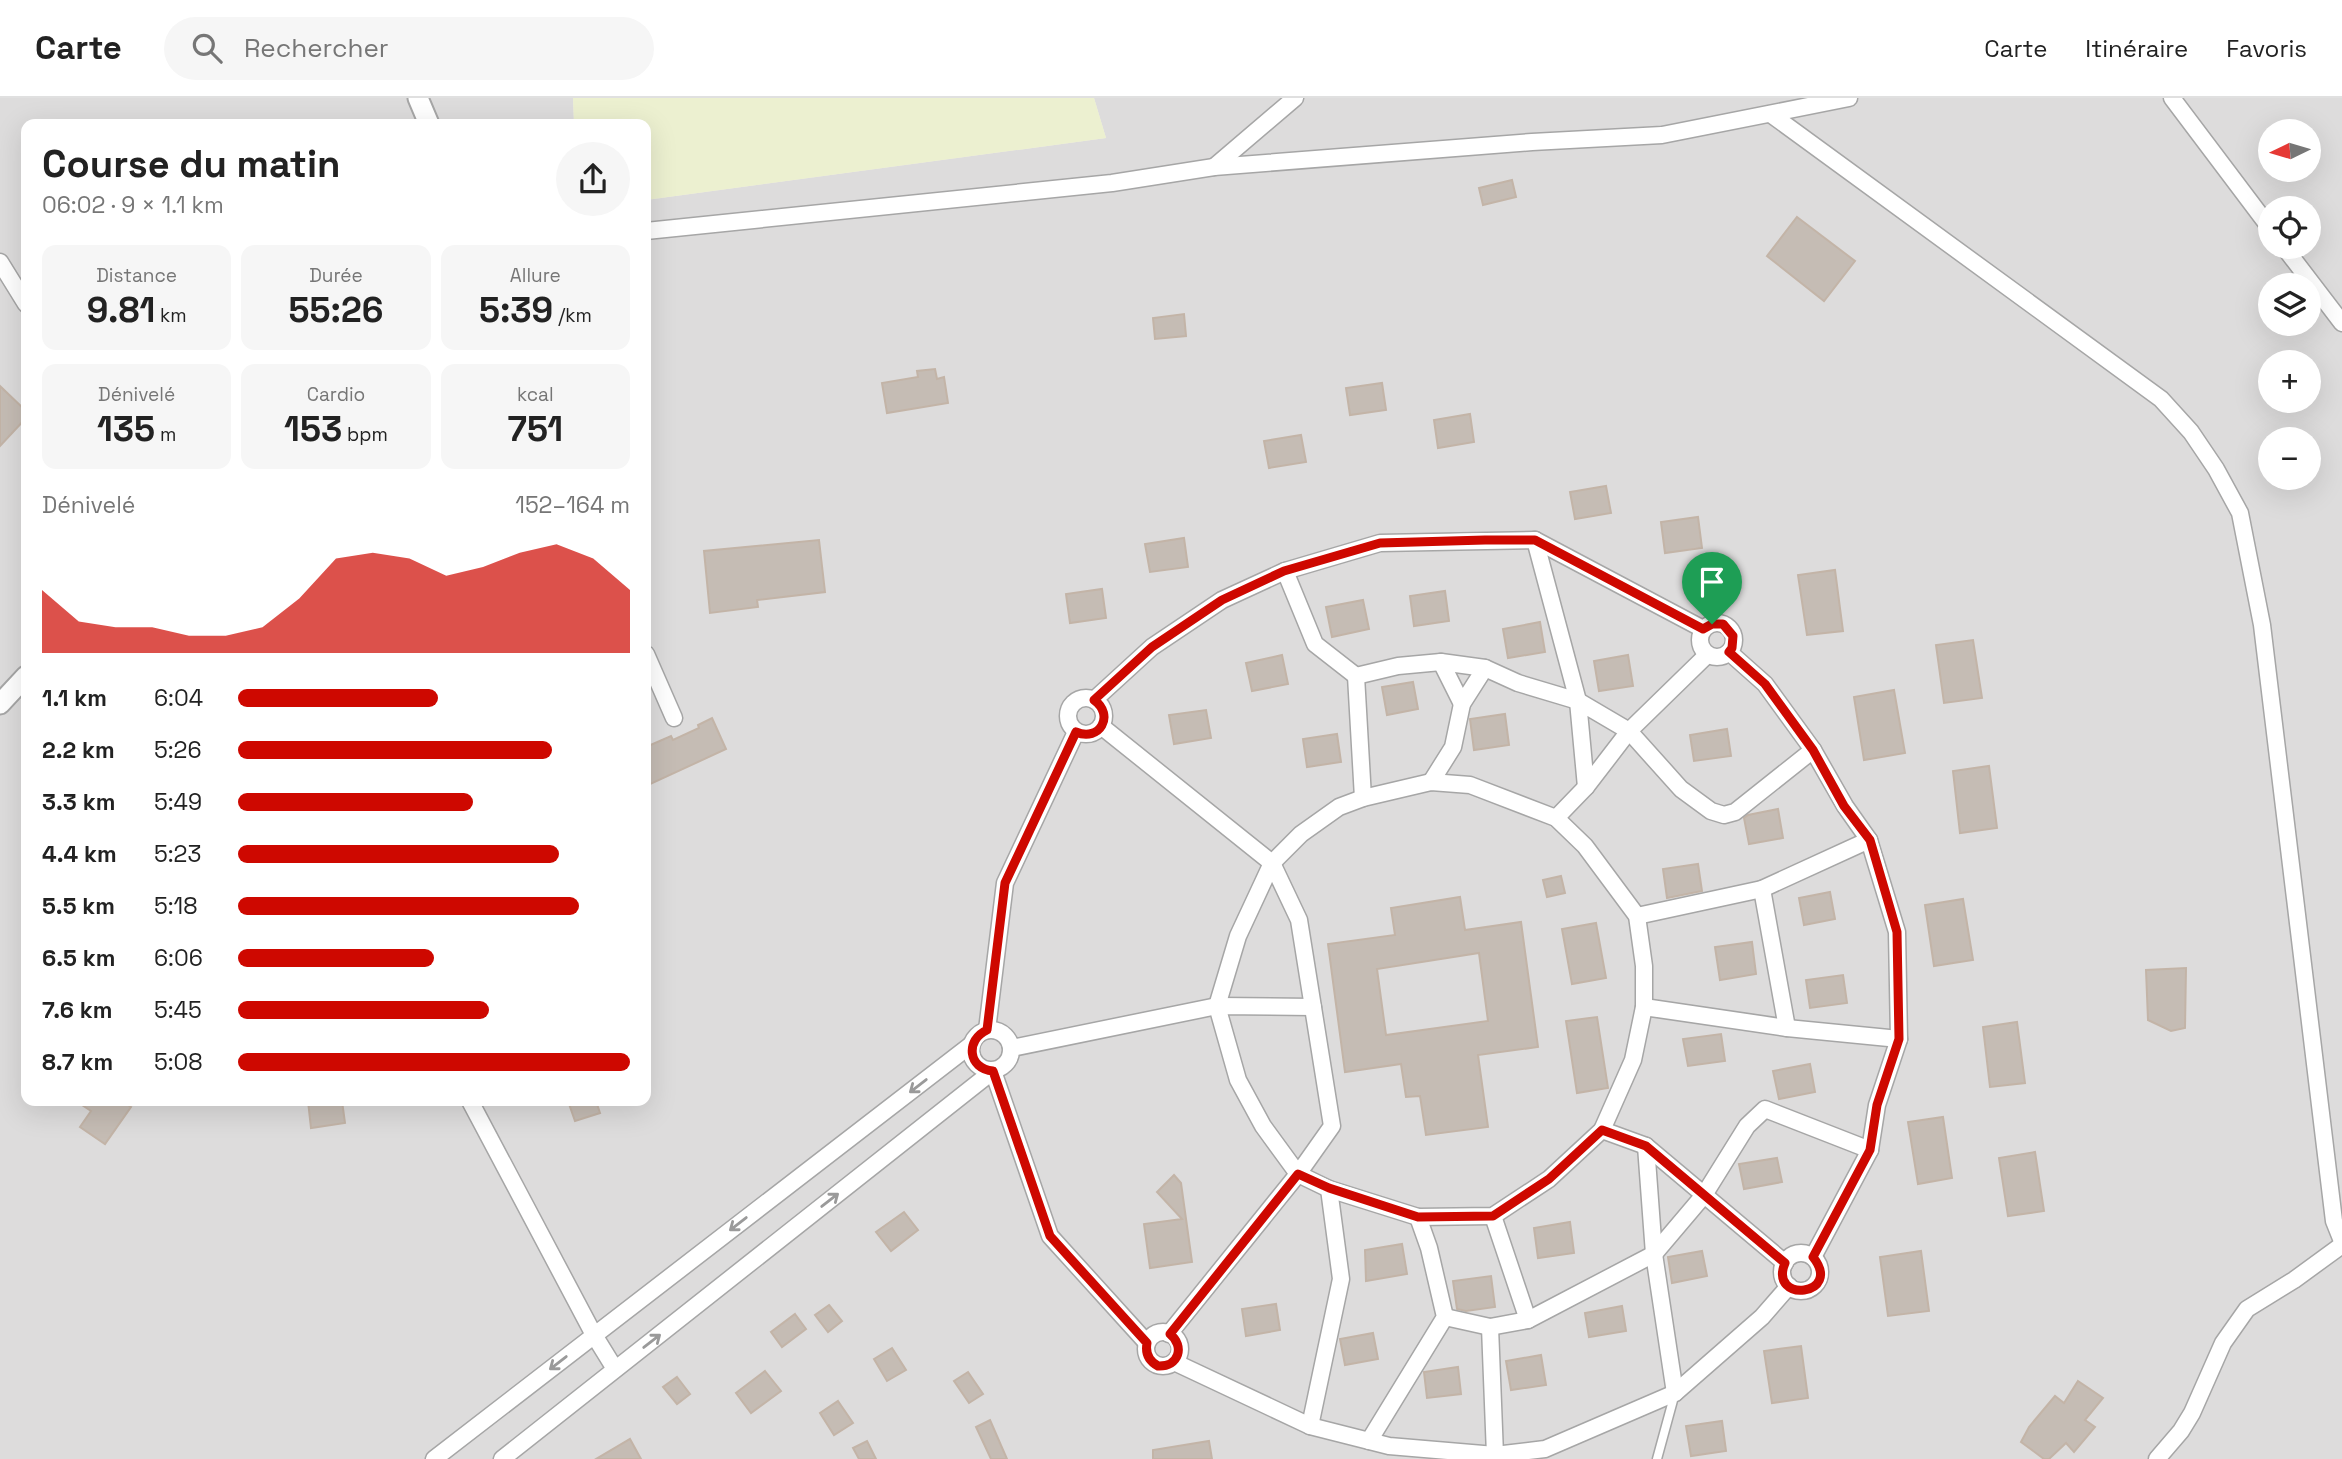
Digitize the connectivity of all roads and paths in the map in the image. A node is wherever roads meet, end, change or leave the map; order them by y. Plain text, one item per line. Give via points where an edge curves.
1 (418, 98) edge
2 (1294, 98) edge
3 (1849, 98) edge
4 (2172, 98) edge
5 (1772, 115) junction
6 (427, 119) edge
7 (1214, 167) junction
8 (2258, 212) edge
9 (651, 230) edge
10 (2293, 259) edge
11 (0, 262) edge
12 (21, 296) edge
13 (2342, 323) edge
14 (1535, 540) junction
15 (1284, 571) junction
16 (1703, 629) junction
17 (1729, 652) junction
18 (1707, 654) junction
19 (1441, 662) junction
20 (651, 666) edge
21 (1485, 668) junction
22 (1356, 676) junction
23 (21, 681) edge
24 (1094, 700) junction
25 (1578, 701) junction
26 (0, 704) edge
27 (1462, 704) junction
28 (674, 719) dead end
29 (1101, 726) junction
30 (1629, 731) junction
31 (1076, 732) junction
32 (1813, 750) junction
33 (1431, 782) junction
34 (1586, 787) junction
35 (1363, 798) junction
36 (1556, 818) junction
37 (1870, 840) junction
38 (1272, 863) junction
39 (1762, 888) junction
40 (1637, 916) junction
41 (1217, 1006) junction
42 (1313, 1007) junction
43 (1644, 1007) junction
44 (1787, 1028) junction
45 (987, 1030) junction
46 (1899, 1039) junction
47 (972, 1044) junction
48 (1012, 1048) junction
49 (993, 1071) junction
50 (473, 1106) edge
51 (1602, 1130) junction
52 (1646, 1146) junction
53 (1870, 1150) junction
54 (1298, 1174) junction
55 (1329, 1188) junction
56 (1703, 1195) junction
57 (1493, 1216) junction
58 (1418, 1217) junction
59 (2342, 1243) edge
60 (1654, 1254) junction
61 (1813, 1257) junction
62 (1785, 1263) junction
63 (1789, 1286) junction
64 (1445, 1317) junction
65 (1528, 1320) junction
66 (1490, 1327) junction
67 (1170, 1334) junction
68 (594, 1335) junction
69 (1147, 1343) junction
70 (1174, 1362) junction
71 (615, 1369) junction
72 (1675, 1392) junction
73 (1310, 1426) junction
74 (1369, 1441) junction
75 (1546, 1454) edge
76 (1496, 1457) edge
77 (434, 1459) edge
78 (502, 1459) edge
79 (1657, 1459) edge
80 (2157, 1459) edge

1 - 6 street
2 - 7 street
3 - 5 street
4 - 8 street
5 - 7 street via 1662,135
5 - 59 street via 2161,399 2191,432 2240,513 2262,625 2334,1221
7 - 9 street via 1112,183
10 - 13 street
11 - 12 street
14 - 15 street via 1380,543
14 - 16 street
14 - 25 street
15 - 22 street via 1315,644
15 - 24 street via 1222,600 1162,640
16 - 17 street via 1718,623 1728,627 1733,636
16 - 18 street via 1699,640
17 - 18 street via 1718,657
17 - 32 street via 1765,684
18 - 30 street
19 - 21 street
19 - 22 street
19 - 27 street
20 - 28 street
21 - 25 street
21 - 27 street
22 - 35 street
23 - 26 street
24 - 29 street via 1102,708
24 - 31 street via 1082,698 1071,705 1067,716
25 - 30 street
25 - 34 street
27 - 33 street via 1453,747
29 - 31 street via 1087,735
29 - 38 street
30 - 32 street via 1681,789 1724,815 1735,812
30 - 34 street
31 - 45 street via 1005,883
32 - 37 street via 1844,806
33 - 35 street
33 - 36 street via 1470,785
34 - 36 street
35 - 38 street via 1339,807 1301,834
36 - 40 street via 1584,846
37 - 39 street
37 - 46 street via 1897,932
38 - 41 street via 1238,936
38 - 42 street via 1299,920
39 - 40 street
39 - 44 street
40 - 43 street
41 - 42 street
41 - 48 street
41 - 54 street via 1238,1080 1263,1126
42 - 54 street via 1332,1126
43 - 44 street
43 - 51 street via 1633,1060
44 - 46 street
45 - 47 street
45 - 48 street via 1001,1032
46 - 53 street via 1877,1105
47 - 49 street via 972,1058
47 -> 68 street
48 - 49 street via 1009,1061
49 - 69 street via 1050,1236
71 -> 49 street
50 - 68 street
51 - 52 street
51 - 57 street via 1549,1179
52 - 56 street
52 - 60 street
53 - 56 street via 1765,1109 1747,1126
53 - 61 street
54 - 55 street
54 - 67 street
55 - 58 street
55 - 73 street via 1341,1279
56 - 60 street
56 - 62 street
57 - 58 street
57 - 65 street
58 - 64 street
59 - 80 street via 2247,1309 2223,1343 2192,1413
60 - 65 street
60 - 72 street
61 - 62 street via 1801,1253
61 - 63 street via 1821,1271 1817,1283 1807,1291
62 - 63 street via 1783,1275
63 - 72 street via 1762,1317
64 - 66 street
64 - 74 street
65 - 66 street
66 - 76 street
67 - 69 street via 1159,1333
67 - 70 street via 1179,1346
68 - 71 street
68 -> 77 street
69 - 70 street via 1153,1363 1164,1366
70 - 73 street
71 - 78 street
72 - 75 street
72 - 79 lane
73 - 74 street
74 - 76 street
75 - 76 street

